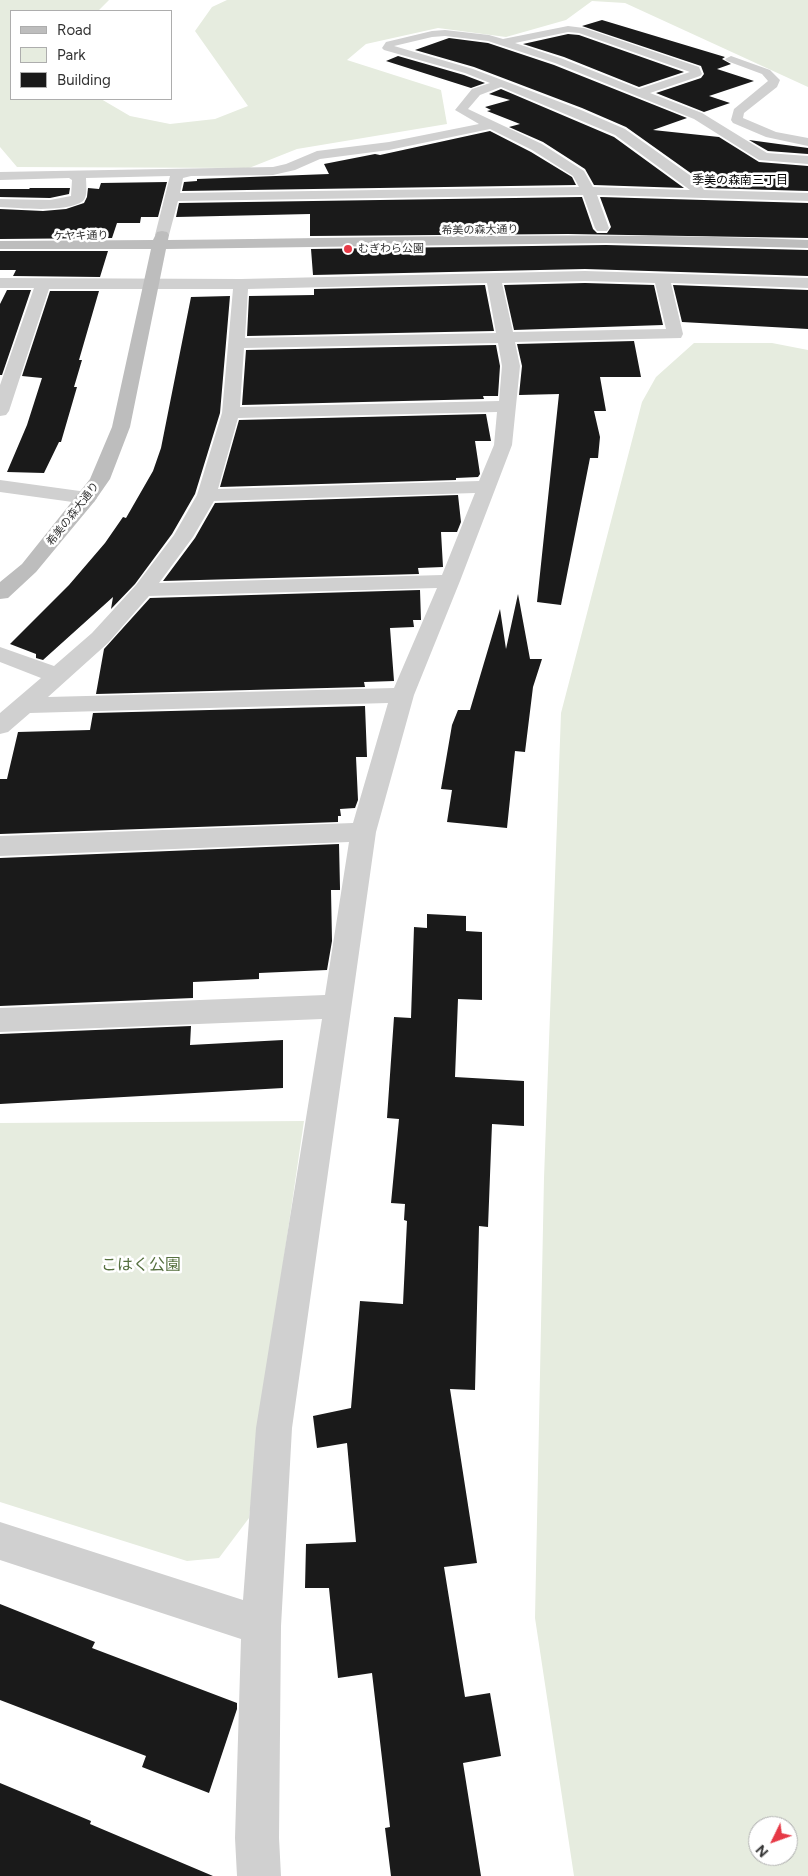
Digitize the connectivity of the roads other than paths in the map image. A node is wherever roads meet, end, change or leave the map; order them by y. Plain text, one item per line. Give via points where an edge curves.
1 (504, 42) junction
2 (731, 59) dead end
3 (502, 83) junction
4 (641, 92) junction
5 (491, 125) junction
6 (808, 142) edge
7 (808, 160) edge
8 (191, 172) junction
9 (72, 174) junction
10 (0, 176) edge
11 (588, 191) junction
12 (699, 193) junction
13 (172, 197) junction
14 (808, 197) edge
15 (0, 203) edge
16 (602, 228) junction
17 (808, 234) edge
18 (0, 235) edge
19 (161, 240) junction
20 (808, 244) edge
21 (0, 245) edge
22 (662, 278) junction
23 (494, 279) junction
24 (0, 283) edge
25 (808, 283) edge
26 (43, 284) junction
27 (151, 284) junction
28 (241, 284) junction
29 (506, 338) junction
30 (237, 344) junction
31 (508, 406) junction
32 (0, 411) edge
33 (231, 413) junction
34 (0, 486) edge
35 (487, 487) junction
36 (207, 496) junction
37 (87, 498) junction
38 (450, 582) junction
39 (143, 590) junction
40 (0, 593) edge
41 (0, 654) edge
42 (58, 676) junction
43 (402, 695) junction
44 (24, 705) junction
45 (0, 726) edge
46 (363, 832) junction
47 (0, 846) edge
48 (338, 1006) junction
49 (0, 1020) edge
50 (0, 1541) edge
51 (261, 1626) junction
52 (259, 1876) edge

1 - 3 street via 445,33 390,44 388,48
1 - 4 street
1 - 4 street via 568,28 696,69 696,74
2 - 6 street via 766,72 774,80 738,112 737,120 774,136
3 - 5 street via 476,92 461,110
3 - 12 street via 620,132 693,184
4 - 7 street via 698,116 764,157
5 - 8 street via 438,138 317,155 290,168 274,171
5 - 11 street via 537,147 579,174
8 - 9 street
8 - 13 street via 177,175
9 - 10 street
9 - 15 street via 79,178 78,198 70,202 56,205
11 - 12 street
11 - 13 street
11 - 16 street
12 - 14 street
13 - 19 street
16 - 17 street, 希美の森大通り
16 - 19 street, 希美の森大通り
18 - 19 street, ケヤキ通り
19 - 20 street, 希美の森大通り via 618,237
19 - 21 street, ケヤキ通り
19 - 27 street, 希美の森大通り
22 - 23 street
22 - 25 street
22 - 29 street via 675,334
23 - 28 street
23 - 29 street
24 - 26 street
26 - 27 street
26 - 32 street via 16,343
27 - 28 street
27 - 37 street, 希美の森大通り via 120,427 100,479
28 - 30 street
29 - 30 street
29 - 31 street via 511,366
30 - 33 street
31 - 33 street
31 - 35 street via 503,445
33 - 36 street
34 - 37 street
35 - 36 street
35 - 38 street
36 - 39 street via 183,537
37 - 40 street, 希美の森大通り via 29,568
38 - 39 street
38 - 43 street
39 - 42 street via 100,638
41 - 42 street
42 - 44 street
43 - 44 street
43 - 46 street
44 - 45 street
46 - 47 street
46 - 48 street
48 - 49 street
48 - 51 street via 274,1428
50 - 51 street
51 - 52 street

